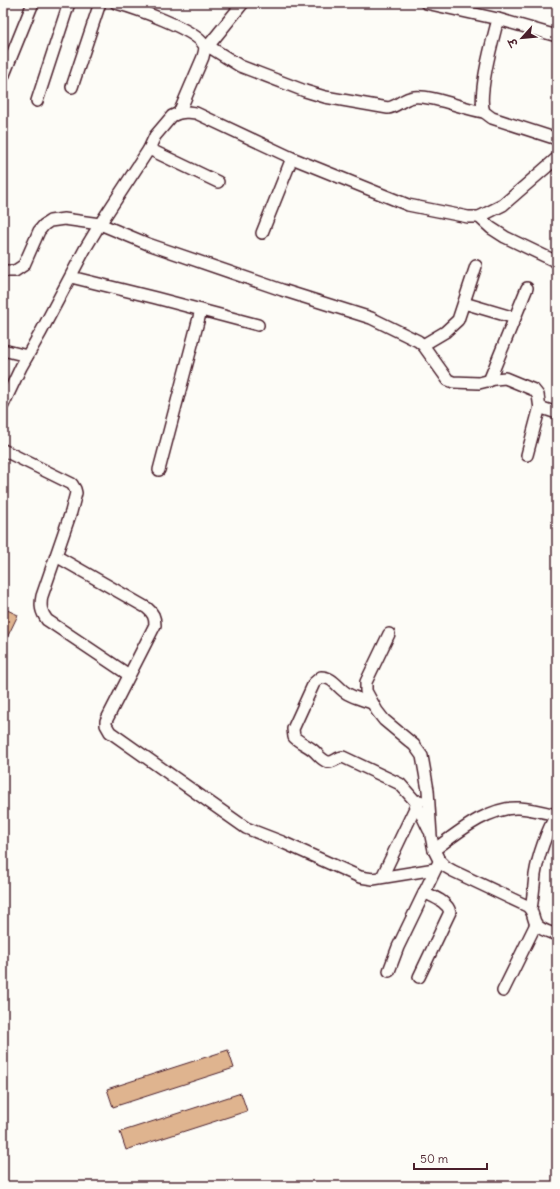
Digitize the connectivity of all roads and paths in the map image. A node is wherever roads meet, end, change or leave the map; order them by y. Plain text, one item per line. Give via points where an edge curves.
1 (33, 3) edge
2 (69, 3) edge
3 (100, 3) edge
4 (116, 3) edge
5 (243, 3) edge
6 (426, 3) edge
7 (498, 19) junction
8 (557, 36) edge
9 (206, 48) junction
10 (3, 77) edge
11 (72, 87) dead end
12 (37, 101) dead end
13 (484, 112) junction
14 (179, 113) junction
15 (557, 139) edge
16 (149, 150) junction
17 (292, 158) junction
18 (557, 158) edge
19 (218, 182) dead end
20 (479, 217) junction
21 (100, 224) junction
22 (262, 233) dead end
23 (557, 262) edge
24 (476, 266) dead end
25 (3, 271) edge
26 (71, 277) junction
27 (527, 288) dead end
28 (464, 303) junction
29 (201, 310) junction
30 (515, 318) junction
31 (258, 325) dead end
32 (423, 345) junction
33 (3, 350) edge
34 (27, 356) junction
35 (489, 381) junction
36 (4, 399) edge
37 (540, 409) junction
38 (557, 413) edge
39 (3, 450) edge
40 (527, 455) dead end
41 (159, 470) dead end
42 (56, 556) junction
43 (389, 634) dead end
44 (130, 674) junction
45 (372, 703) junction
46 (429, 796) junction
47 (417, 804) junction
48 (557, 814) edge
49 (431, 836) junction
50 (436, 860) junction
51 (382, 877) junction
52 (424, 892) junction
53 (531, 909) junction
54 (536, 924) junction
55 (557, 935) edge
56 (389, 970) dead end
57 (419, 977) dead end
58 (503, 991) dead end

1 - 10 street
2 - 12 street
3 - 11 street
4 - 9 street via 153,15 191,34
5 - 9 street
6 - 7 street
7 - 8 street
7 - 13 street via 482,94
9 - 13 street via 245,69 325,98 388,108 405,99 420,97
9 - 14 street
13 - 15 street via 492,118
14 - 16 street via 165,123
14 - 17 street via 196,114
16 - 19 street
16 - 21 street
17 - 20 street via 408,205
17 - 22 street
18 - 20 street via 503,205
20 - 23 street via 505,238
21 - 25 street via 64,219 50,221 39,231 24,264 16,271
21 - 26 street
21 - 32 street via 148,244 371,318
24 - 28 street
26 - 29 street
26 - 34 street
27 - 30 street
28 - 30 street
28 - 32 street via 458,320
29 - 31 street
29 - 41 street
30 - 35 street
32 - 35 street via 448,380 473,383
33 - 34 street
34 - 36 street
35 - 37 street via 504,378 534,390 538,396
37 - 38 street
37 - 40 street
39 - 42 street via 72,484 75,489 71,512
42 - 44 street via 42,596 43,614 47,620
42 - 44 street via 147,608 154,615 155,625
43 - 45 street via 365,685
44 - 51 street via 106,721 110,732 246,828 360,878
45 - 46 street via 384,720 419,750 426,768
45 - 47 street via 348,695 335,682 321,677 316,680 293,729 294,737 327,762 343,757 400,784
46 - 47 street
46 - 49 street
47 - 49 street
47 - 51 street
48 - 50 street via 518,808 484,816 471,823
48 - 53 street via 542,849 535,875
49 - 50 street
50 - 51 street
50 - 52 street
50 - 53 street
52 - 56 street
52 - 57 street via 446,904 450,912
53 - 54 street
54 - 55 street
54 - 58 street

